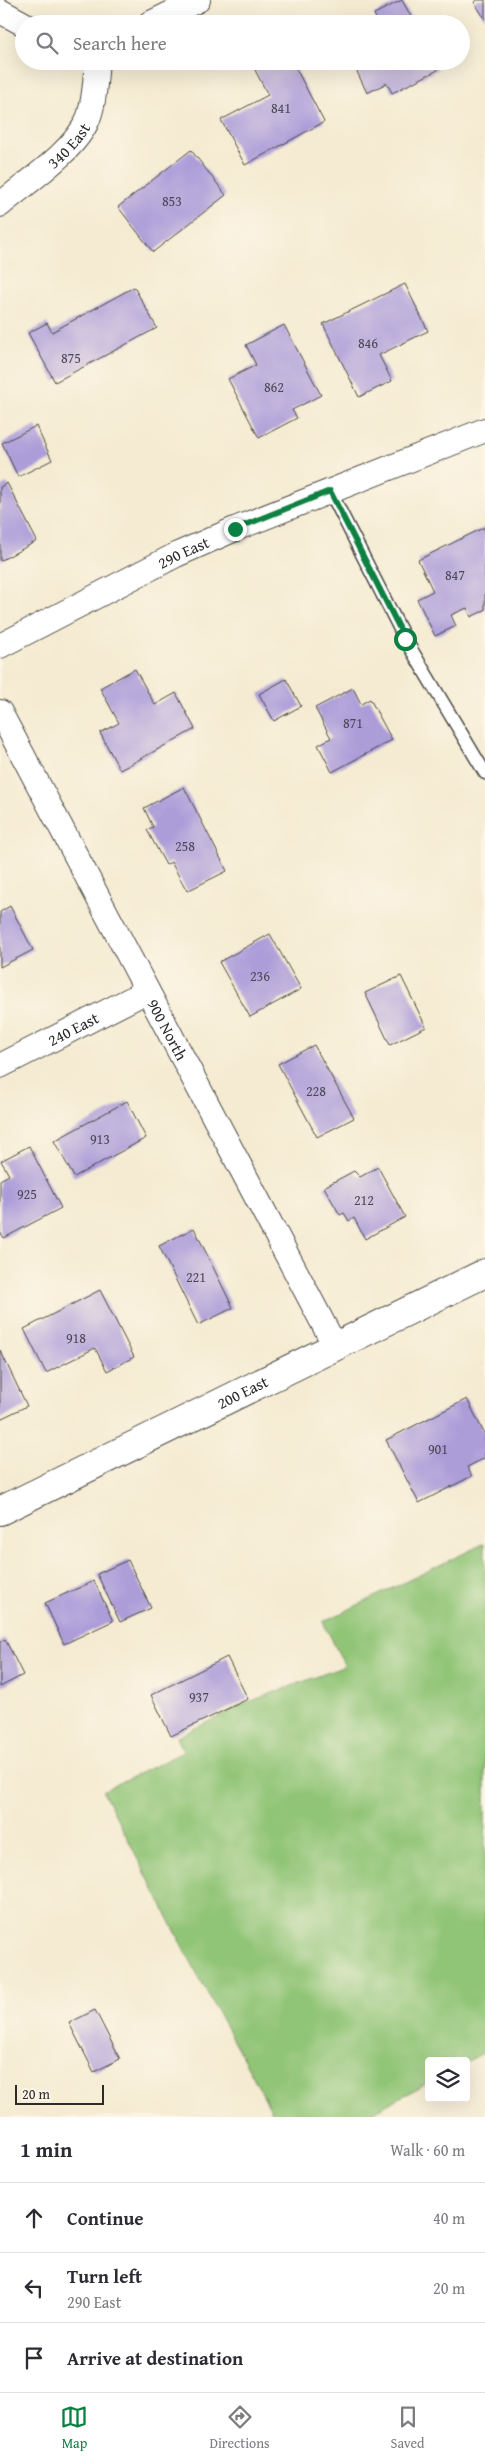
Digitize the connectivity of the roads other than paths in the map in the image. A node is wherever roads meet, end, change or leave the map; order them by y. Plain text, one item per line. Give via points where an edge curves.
1 (198, 0) edge
2 (0, 11) edge
3 (167, 15) edge
4 (15, 19) edge
5 (96, 70) edge
6 (0, 205) edge
7 (485, 430) edge
8 (330, 491) junction
9 (0, 646) edge
10 (0, 712) edge
11 (485, 773) edge
12 (147, 991) junction
13 (0, 1066) edge
14 (485, 1273) edge
15 (335, 1346) junction
16 (0, 1511) edge

1 - 3 street
2 - 4 street
5 - 6 street, 340 East via 88,119 74,142
7 - 8 street, 290 East
8 - 9 street, 290 East via 176,555
8 - 11 lane via 405,639
10 - 12 street, 900 North
12 - 13 street, 240 East
12 - 15 street, 900 North
14 - 15 street, 200 East
15 - 16 street, 200 East

